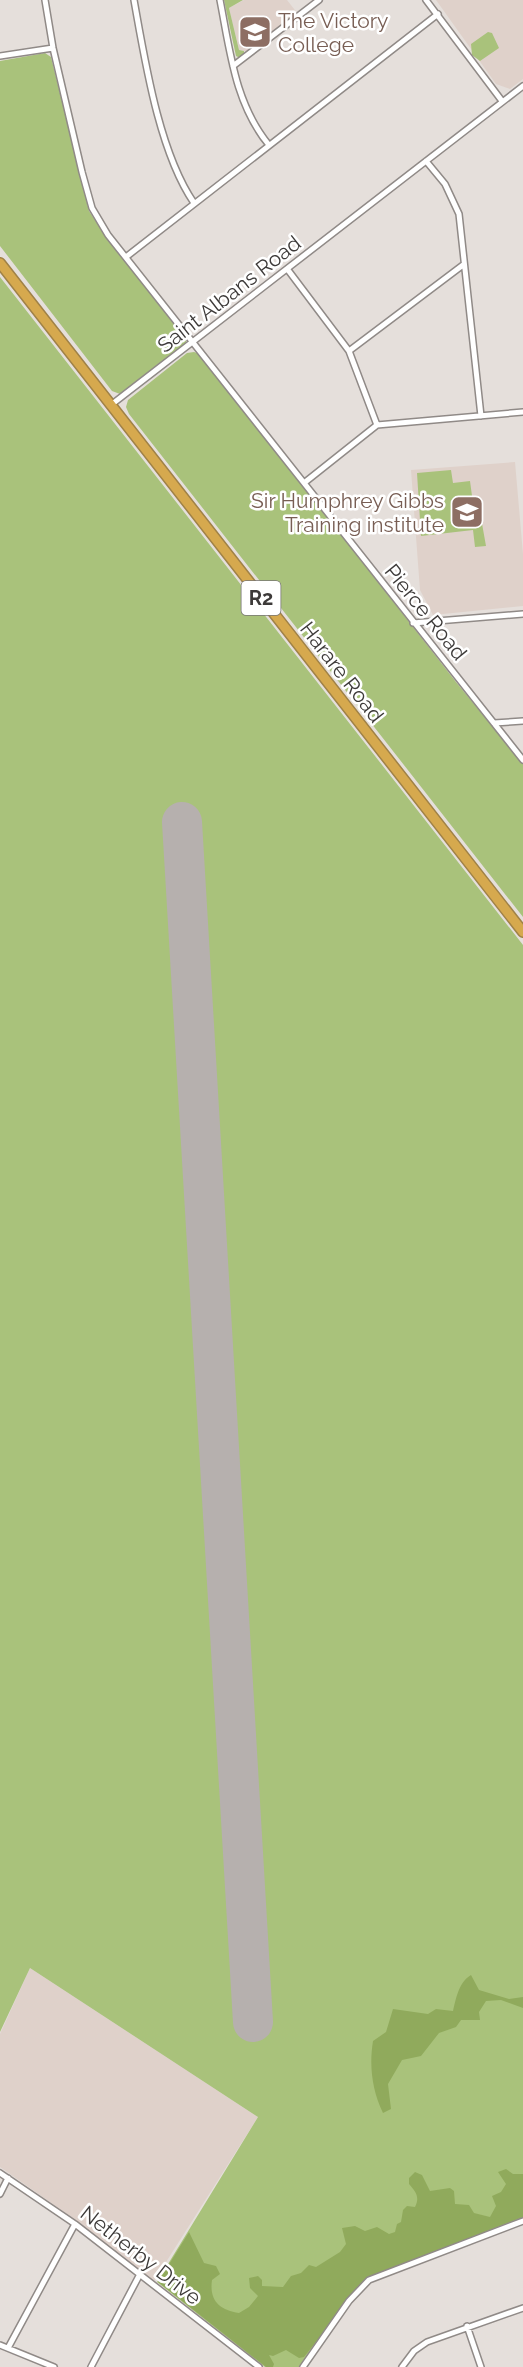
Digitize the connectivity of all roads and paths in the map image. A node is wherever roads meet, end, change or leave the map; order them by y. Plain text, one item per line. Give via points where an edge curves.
1 (45, 0) edge
2 (134, 0) edge
3 (220, 0) edge
4 (319, 0) edge
5 (426, 0) edge
6 (438, 14) junction
7 (53, 48) junction
8 (0, 56) edge
9 (233, 66) junction
10 (520, 88) edge
11 (523, 96) edge
12 (502, 101) junction
13 (269, 145) junction
14 (426, 161) junction
15 (194, 203) junction
16 (126, 257) junction
17 (0, 263) edge
18 (463, 265) junction
19 (288, 270) junction
20 (194, 343) junction
21 (349, 351) junction
22 (111, 405) junction
23 (523, 412) edge
24 (481, 416) junction
25 (377, 425) junction
26 (304, 483) junction
27 (523, 614) edge
28 (413, 623) junction
29 (523, 721) edge
30 (494, 723) junction
31 (523, 760) edge
32 (523, 932) edge
33 (0, 2173) edge
34 (8, 2178) junction
35 (0, 2194) edge
36 (523, 2222) edge
37 (75, 2223) junction
38 (140, 2274) junction
39 (523, 2308) edge
40 (466, 2326) junction
41 (0, 2346) edge
42 (8, 2348) junction
43 (45, 2365) edge
44 (54, 2367) edge
45 (91, 2367) edge
46 (258, 2367) edge
47 (303, 2367) edge
48 (402, 2367) edge
49 (481, 2367) edge

1 - 7 street, Pierce Road
2 - 15 street via 174,167
3 - 9 street
4 - 9 street
5 - 6 street
6 - 12 street
6 - 13 street
7 - 8 street
7 - 16 street, Pierce Road via 92,208
9 - 13 street via 249,117
10 - 11 street
10 - 12 street, Saint Albans Road
12 - 14 street, Saint Albans Road
13 - 15 street
14 - 18 street via 457,205
14 - 19 street, Saint Albans Road
15 - 16 street
16 - 20 street, Pierce Road
17 - 22 highway, Harare Road / R2
18 - 21 street
18 - 24 street
19 - 20 street, Saint Albans Road
19 - 21 street
20 - 22 street, Saint Albans Road
20 - 26 street, Pierce Road
21 - 25 street
22 - 32 highway, Harare Road / R2
23 - 24 street
24 - 25 street
25 - 26 street
26 - 28 street, Pierce Road
27 - 28 street
28 - 30 street, Pierce Road
29 - 30 street
30 - 31 street, Pierce Road
33 - 34 street, Netherby Drive
34 - 35 street
34 - 37 street, Netherby Drive
36 - 47 street via 369,2280 349,2301
37 - 38 street, Netherby Drive
37 - 42 street
38 - 45 street
38 - 46 street, Netherby Drive
39 - 40 street
40 - 48 street via 421,2345
40 - 49 street
41 - 42 street
42 - 43 street
43 - 44 street

